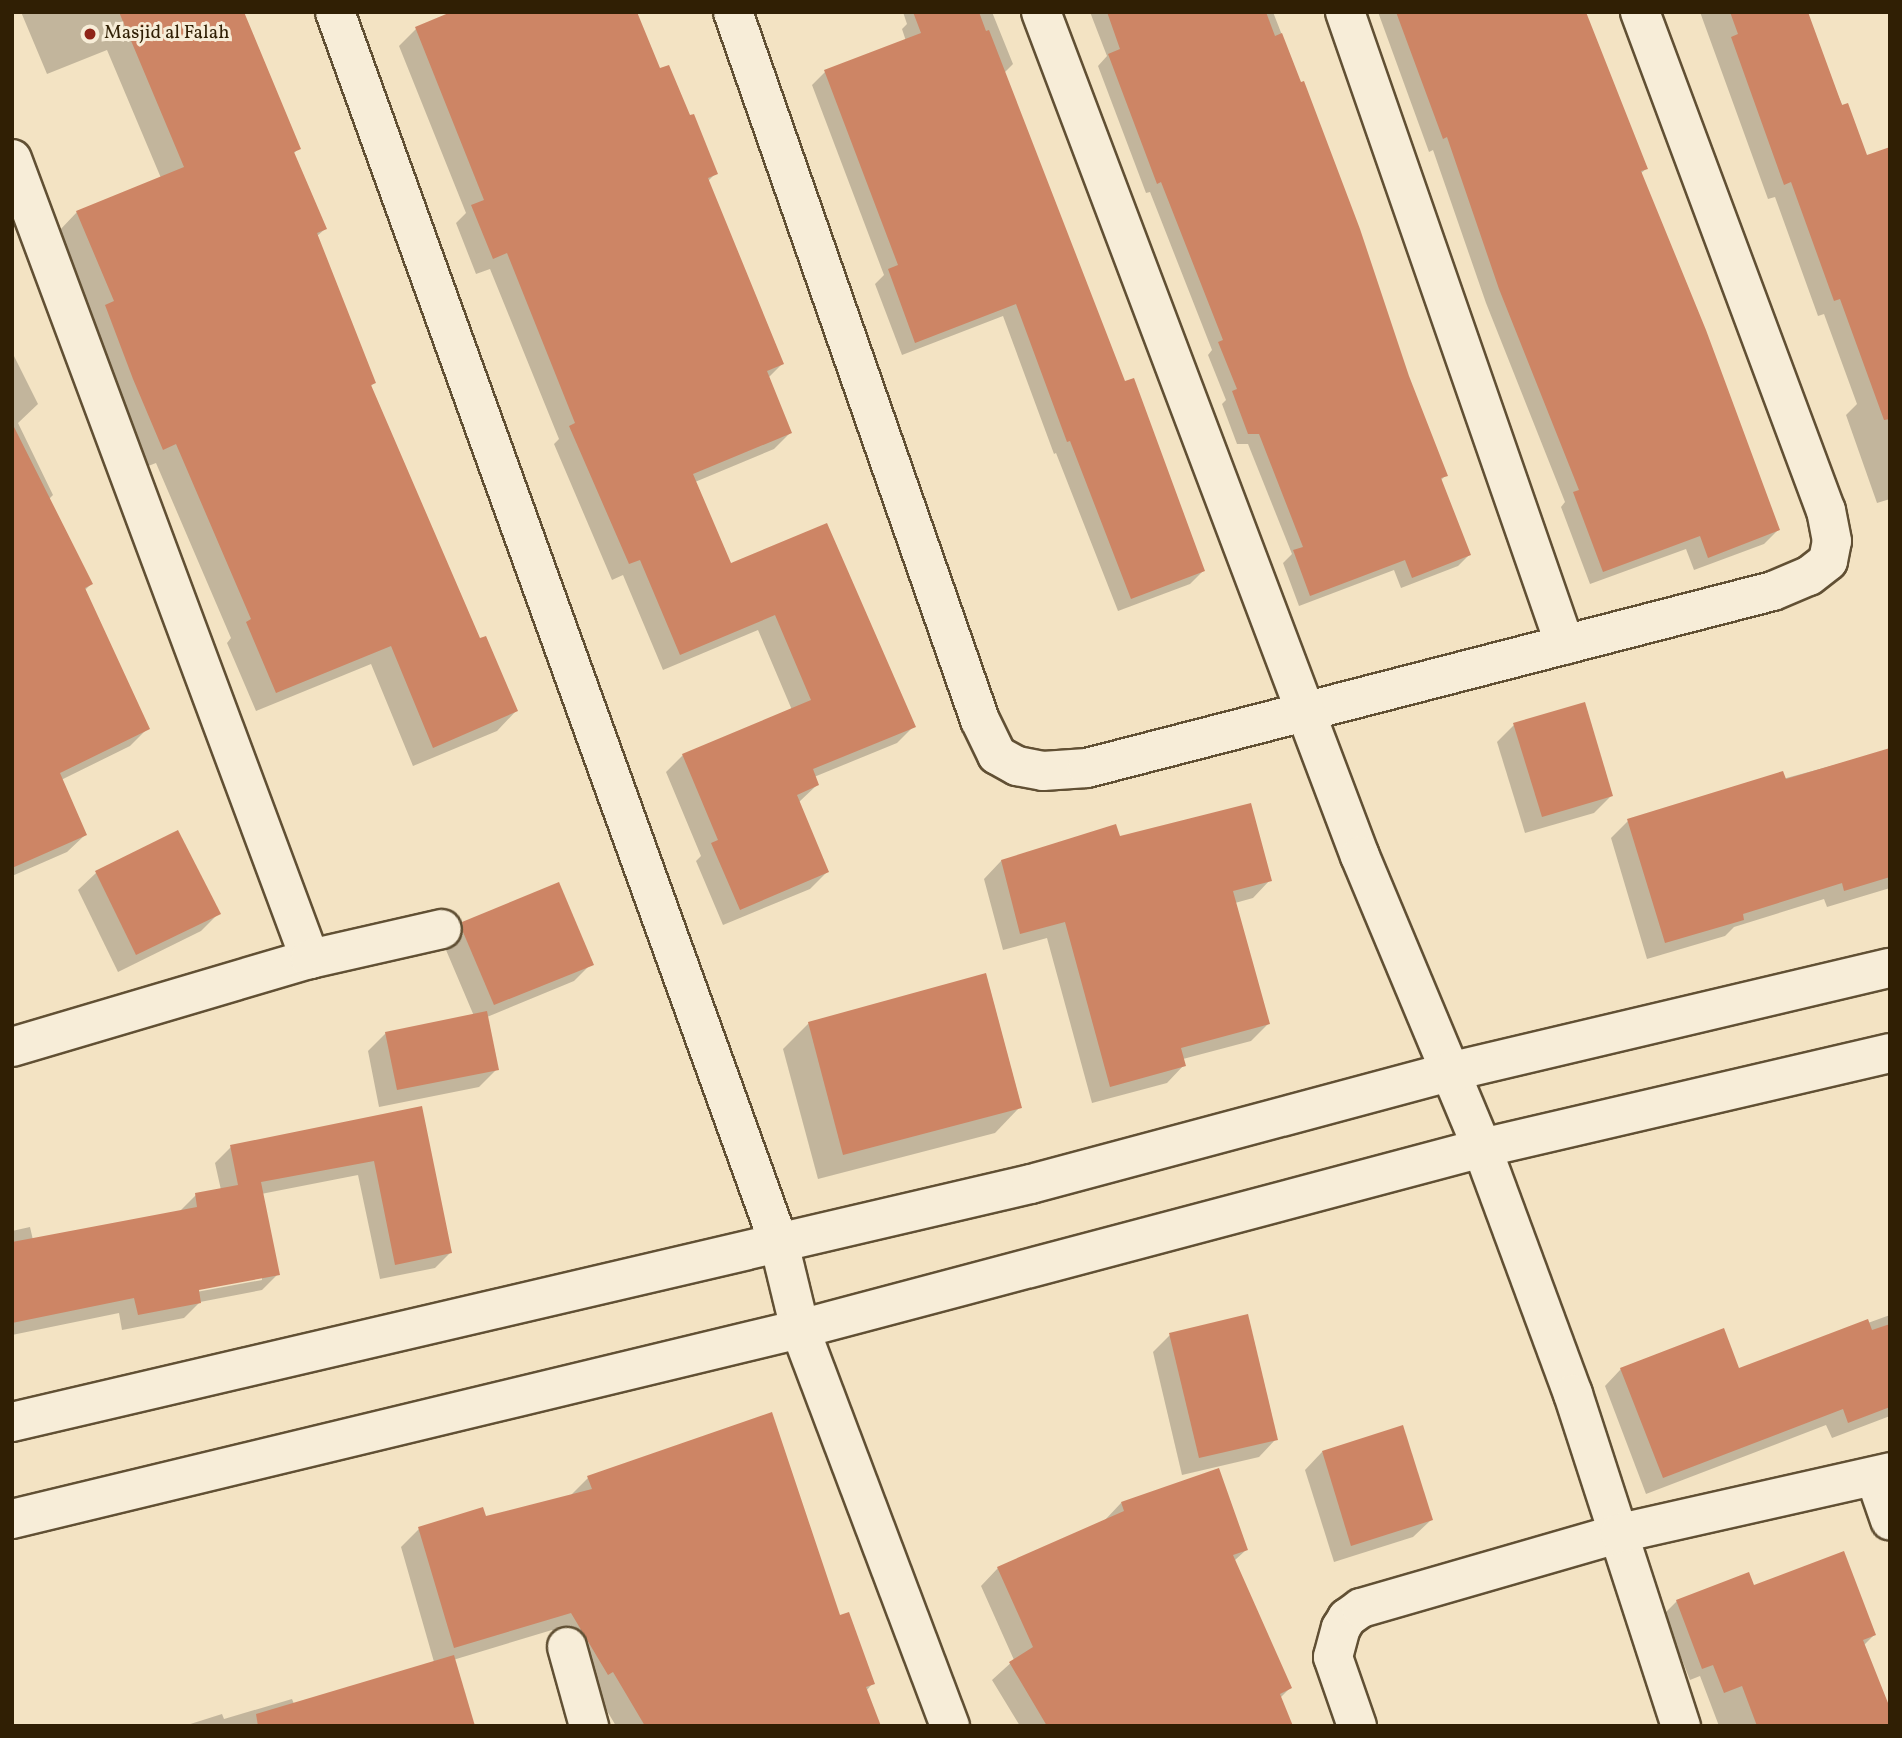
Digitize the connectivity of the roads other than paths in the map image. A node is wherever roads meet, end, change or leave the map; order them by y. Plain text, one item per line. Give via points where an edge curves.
1 (335, 12) edge
2 (733, 12) edge
3 (1041, 12) edge
4 (1345, 12) edge
5 (1640, 12) edge
6 (12, 159) edge
7 (24, 231) edge
8 (1566, 645) junction
9 (1307, 712) junction
10 (442, 929) dead end
11 (310, 959) junction
12 (1890, 968) edge
13 (12, 1047) edge
14 (1890, 1053) edge
15 (1449, 1072) junction
16 (1482, 1148) junction
17 (779, 1242) junction
18 (800, 1329) junction
19 (12, 1422) edge
20 (1882, 1474) edge
21 (12, 1519) edge
22 (1890, 1520) edge
23 (1620, 1533) junction
24 (567, 1647) dead end
25 (589, 1726) edge
26 (950, 1726) edge
27 (1357, 1726) edge
28 (1681, 1726) edge

1 - 17 street
2 - 9 street via 976,707 998,755 1017,766 1043,771 1087,768
3 - 9 street
4 - 8 street
5 - 8 street via 1826,511 1831,551 1828,561 1809,576 1773,591
6 - 7 street
7 - 11 street
8 - 9 street
9 - 15 street via 1360,856
10 - 11 street
11 - 13 street
12 - 15 street
14 - 16 street
15 - 16 street
15 - 17 street via 1031,1184
16 - 18 street
16 - 23 street
17 - 18 street
17 - 19 street
18 - 21 street
18 - 26 street
20 - 22 street
20 - 23 street
23 - 27 street via 1361,1608 1347,1618 1333,1657
23 - 28 street
24 - 25 street

